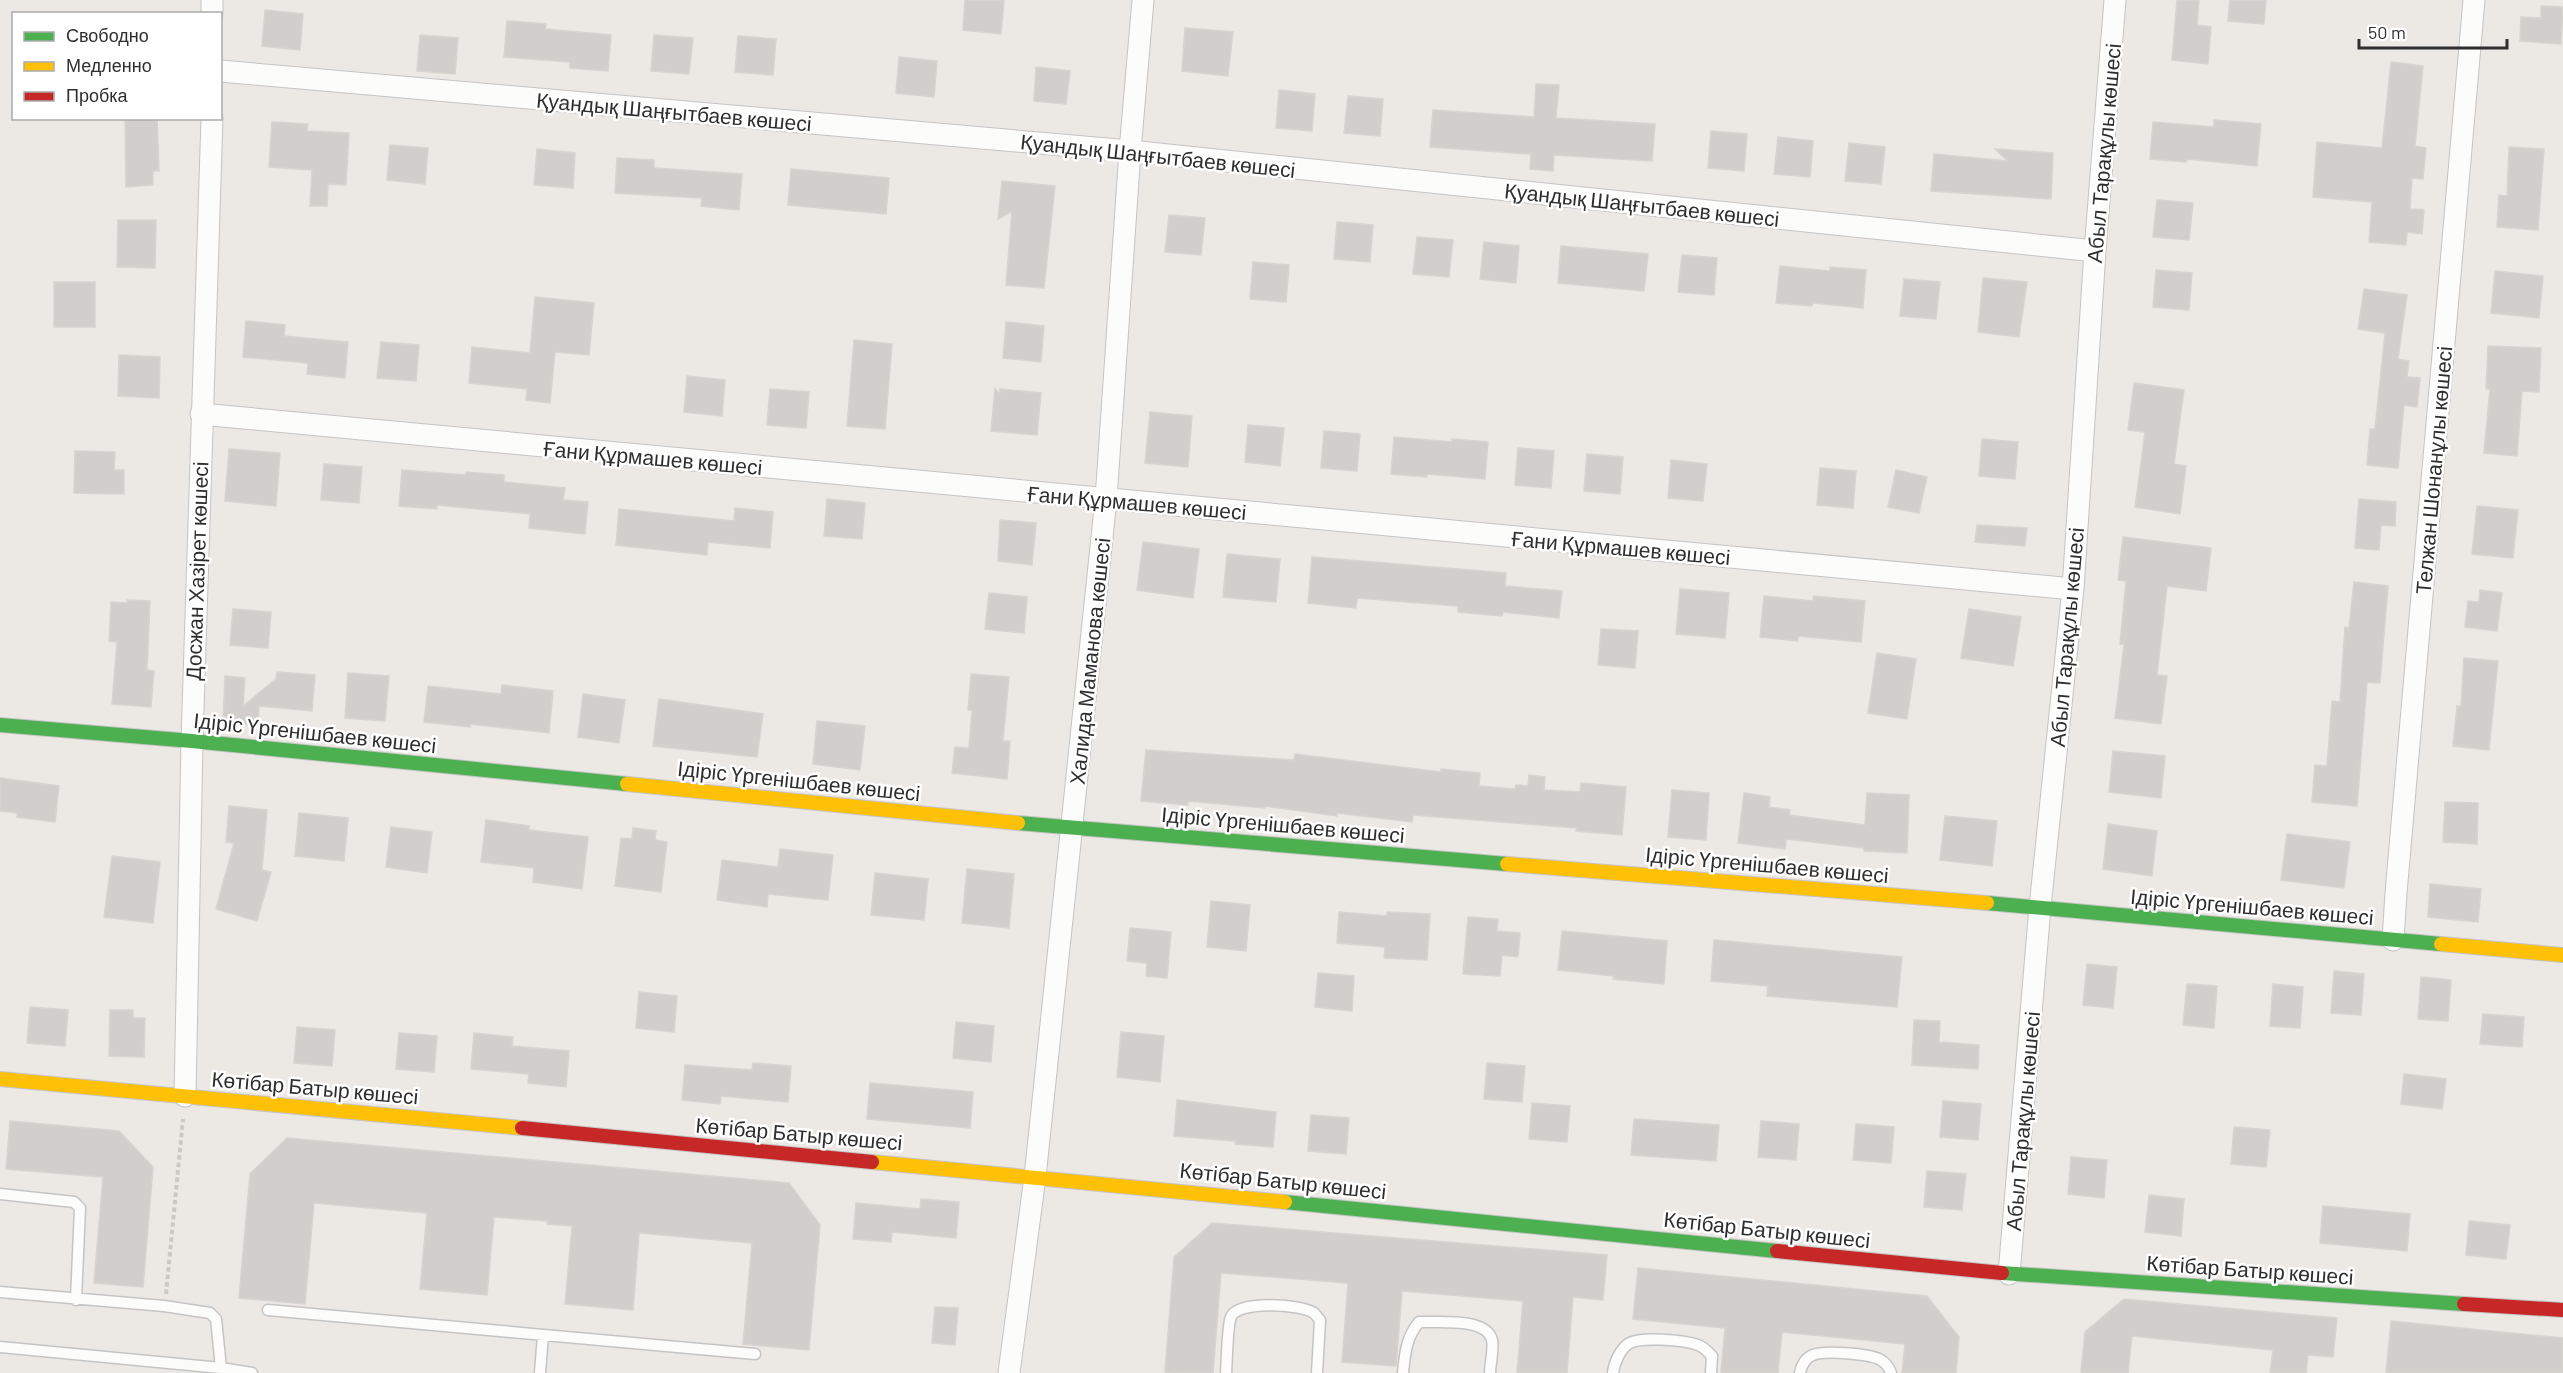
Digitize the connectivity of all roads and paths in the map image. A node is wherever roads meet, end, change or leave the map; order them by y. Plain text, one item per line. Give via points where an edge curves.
1 (1143, 0) edge
2 (2115, 0) edge
3 (2474, 0) edge
4 (222, 71) edge
5 (212, 120) edge
6 (1130, 151) junction
7 (2095, 252) junction
8 (201, 414) junction
9 (1106, 499) junction
10 (2073, 589) junction
11 (0, 725) edge
12 (192, 741) junction
13 (1072, 828) junction
14 (2040, 907) junction
15 (2394, 940) junction
16 (2563, 955) edge
17 (0, 1078) edge
18 (185, 1096) junction
19 (1035, 1177) junction
20 (0, 1194) edge
21 (2009, 1274) junction
22 (0, 1292) edge
23 (76, 1300) junction
24 (164, 1306) junction
25 (2563, 1310) edge
26 (268, 1311) dead end
27 (543, 1335) junction
28 (0, 1347) edge
29 (755, 1354) dead end
30 (221, 1368) junction
31 (252, 1373) edge
32 (540, 1373) edge
33 (1009, 1373) edge
34 (1226, 1373) edge
35 (1317, 1373) edge
36 (1403, 1373) edge
37 (1490, 1373) edge
38 (1613, 1373) edge
39 (1711, 1373) edge
40 (1800, 1373) edge
41 (1891, 1373) edge

1 - 6 street, Халида Маманова көшесі
2 - 7 street, Абыл Тарақұлы көшесі
3 - 15 street, Телжан Шонанұлы көшесі
4 - 6 street, Қуандық Шаңғытбаев көшесі
5 - 8 street, Досжан Хазірет көшесі
6 - 7 street, Қуандық Шаңғытбаев көшесі
6 - 9 street, Халида Маманова көшесі
7 - 10 street, Абыл Тарақұлы көшесі
8 - 9 street, Ғани Құрмашев көшесі
8 - 12 street, Досжан Хазірет көшесі
9 - 10 street, Ғани Құрмашев көшесі
9 - 13 street, Халида Маманова көшесі
10 - 14 street, Абыл Тарақұлы көшесі
11 - 12 street, Ідіріс Үргенішбаев көшесі
12 - 13 street, Ідіріс Үргенішбаев көшесі
12 - 18 street, Досжан Хазірет көшесі
13 - 14 street, Ідіріс Үргенішбаев көшесі
13 - 19 street, Халида Маманова көшесі
14 - 15 street, Ідіріс Үргенішбаев көшесі
14 - 21 street, Абыл Тарақұлы көшесі
15 - 16 street, Ідіріс Үргенішбаев көшесі
17 - 18 street, Көтібар Батыр көшесі
18 - 19 street, Көтібар Батыр көшесі
18 - 24 path
19 - 21 street, Көтібар Батыр көшесі
19 - 33 street, Халида Маманова көшесі
20 - 23 lane via 74,1202 80,1208
21 - 25 street, Көтібар Батыр көшесі
22 - 23 lane
23 - 24 lane
24 - 30 lane via 210,1313 216,1319
26 - 27 lane
27 - 29 lane
27 - 32 lane
28 - 30 lane
30 - 31 lane
34 - 35 lane via 1231,1317 1246,1306 1284,1306 1314,1312 1320,1320
36 - 37 lane via 1405,1346 1419,1322 1484,1328 1492,1340
38 - 39 lane via 1621,1351 1629,1343 1644,1339 1696,1345 1707,1350 1712,1356
40 - 41 lane via 1806,1359 1814,1354 1878,1359

